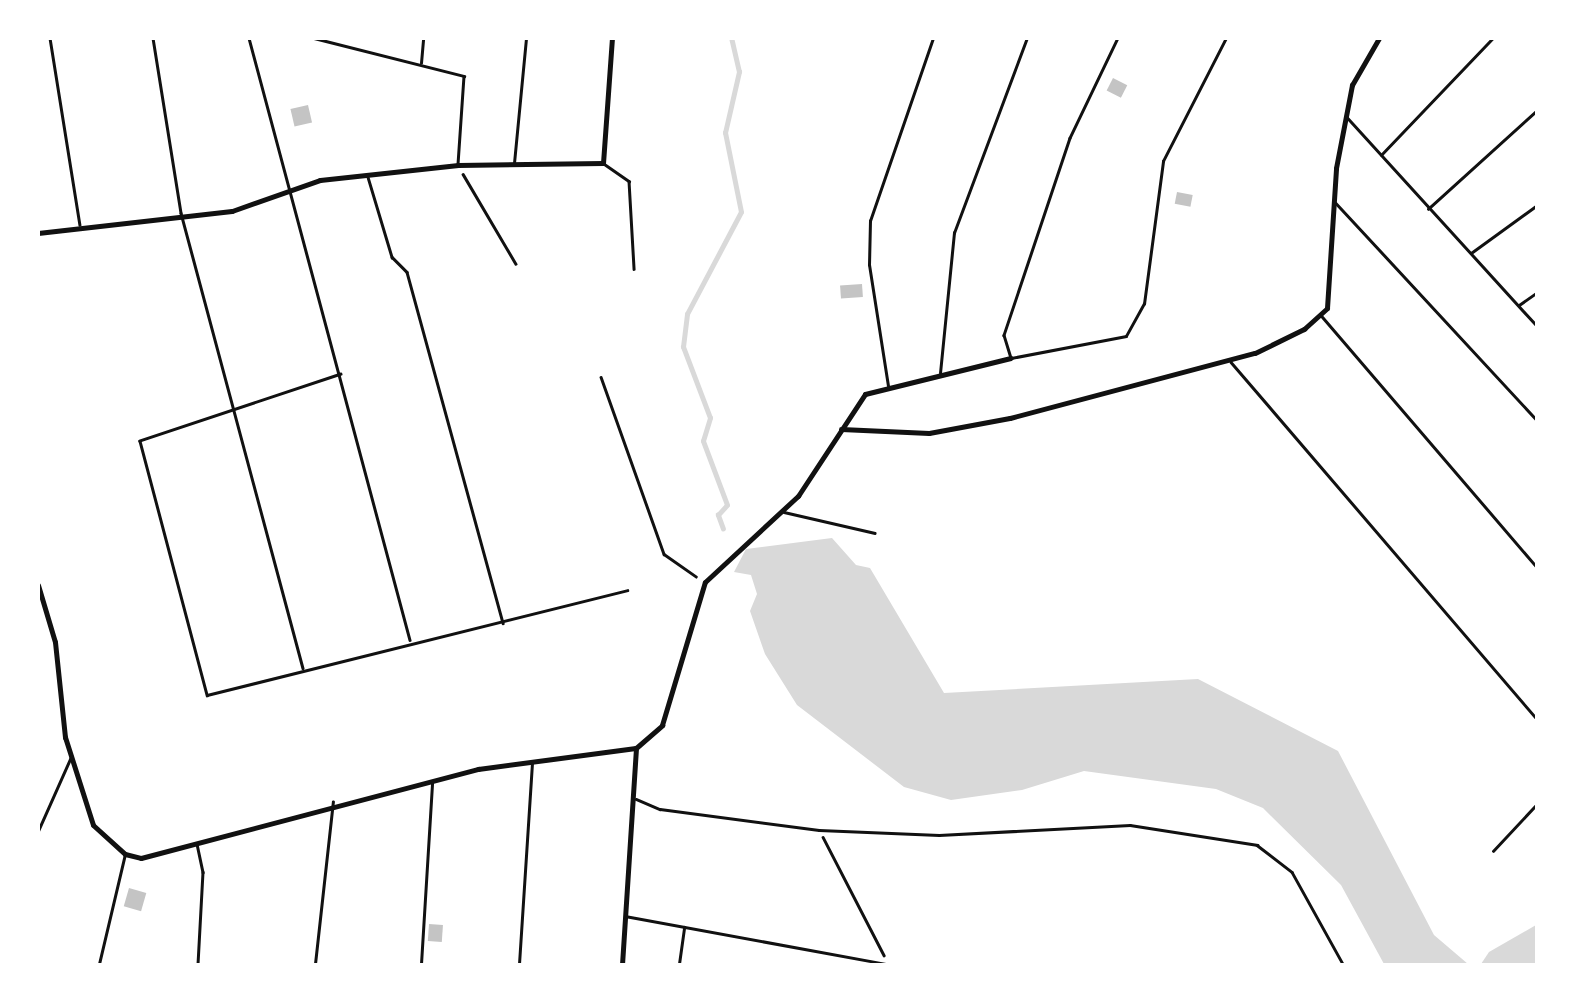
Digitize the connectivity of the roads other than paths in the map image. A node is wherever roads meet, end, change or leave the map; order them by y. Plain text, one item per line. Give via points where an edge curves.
1 (50, 38) edge
2 (153, 38) edge
3 (250, 38) edge
4 (314, 38) edge
5 (423, 38) edge
6 (526, 38) edge
7 (612, 38) edge
8 (933, 38) edge
9 (1027, 38) edge
10 (1118, 38) edge
11 (1226, 38) edge
12 (1378, 38) edge
13 (1493, 38) edge
14 (421, 63) junction
15 (1536, 111) edge
16 (1346, 116) junction
17 (1381, 155) junction
18 (603, 163) junction
19 (458, 165) junction
20 (513, 167) junction
21 (367, 174) junction
22 (287, 187) junction
23 (1335, 202) junction
24 (1536, 206) edge
25 (1428, 209) junction
26 (181, 213) junction
27 (80, 225) junction
28 (38, 233) edge
29 (1471, 253) junction
30 (634, 269) dead end
31 (1536, 293) edge
32 (1519, 306) junction
33 (1320, 314) junction
34 (1536, 325) edge
35 (1011, 358) junction
36 (1229, 360) junction
37 (940, 373) junction
38 (341, 374) junction
39 (888, 386) junction
40 (234, 413) junction
41 (1536, 419) edge
42 (841, 429) junction
43 (780, 512) junction
44 (875, 533) dead end
45 (1536, 566) edge
46 (38, 585) edge
47 (627, 590) dead end
48 (503, 624) junction
49 (411, 642) junction
50 (303, 668) junction
51 (1536, 718) edge
52 (636, 748) junction
53 (71, 756) junction
54 (532, 760) junction
55 (432, 779) junction
56 (636, 799) junction
57 (334, 802) junction
58 (1536, 805) edge
59 (38, 831) edge
60 (196, 841) junction
61 (1493, 851) dead end
62 (125, 854) junction
63 (625, 916) junction
64 (684, 927) junction
65 (99, 964) edge
66 (198, 964) edge
67 (315, 964) edge
68 (421, 964) edge
69 (519, 964) edge
70 (622, 964) edge
71 (679, 964) edge
72 (888, 964) edge
73 (1343, 964) edge

1 - 27 lane
2 - 26 lane
3 - 22 lane
4 - 14 lane
5 - 14 lane
6 - 20 lane
7 - 18 street
8 - 39 lane via 870,221 869,265
9 - 37 lane via 954,233
10 - 35 lane via 1070,138 1004,335
11 - 35 lane via 1163,161 1144,304 1126,336
12 - 16 street via 1352,85
13 - 17 lane
14 - 19 lane via 464,76
15 - 25 lane
16 - 17 lane
16 - 23 street
17 - 25 lane
18 - 20 street
18 - 30 lane via 629,180
19 - 20 street
19 - 21 street
21 - 22 street
21 - 48 lane via 392,257 411,284
22 - 26 street via 232,211
22 - 38 lane
23 - 33 street via 1330,290
23 - 41 lane
24 - 29 lane
25 - 29 lane
26 - 27 street
26 - 40 lane
27 - 28 street
29 - 32 lane
31 - 32 lane
32 - 34 lane
33 - 36 street via 1268,347
33 - 45 lane
35 - 37 street
36 - 42 street via 929,433
36 - 51 lane
37 - 39 street
38 - 40 lane
38 - 49 lane
39 - 42 street via 865,394
40 - 50 lane
40 - 50 lane via 140,441 207,695
42 - 43 street via 798,496
43 - 44 lane
43 - 52 street via 705,582 662,725
46 - 53 street via 55,642
47 - 48 lane
48 - 49 lane
49 - 50 lane
52 - 54 street
52 - 56 street
53 - 59 lane
53 - 62 street via 93,825
54 - 55 street
54 - 69 lane
55 - 57 street
55 - 68 lane
56 - 63 street
56 - 73 lane via 660,809 820,830 939,835 1130,825 1257,845 1292,872
57 - 60 street
57 - 67 lane
58 - 61 lane
60 - 62 street via 141,858
60 - 66 lane via 203,872
62 - 65 lane
63 - 64 lane
63 - 70 street
64 - 71 lane
64 - 72 lane

